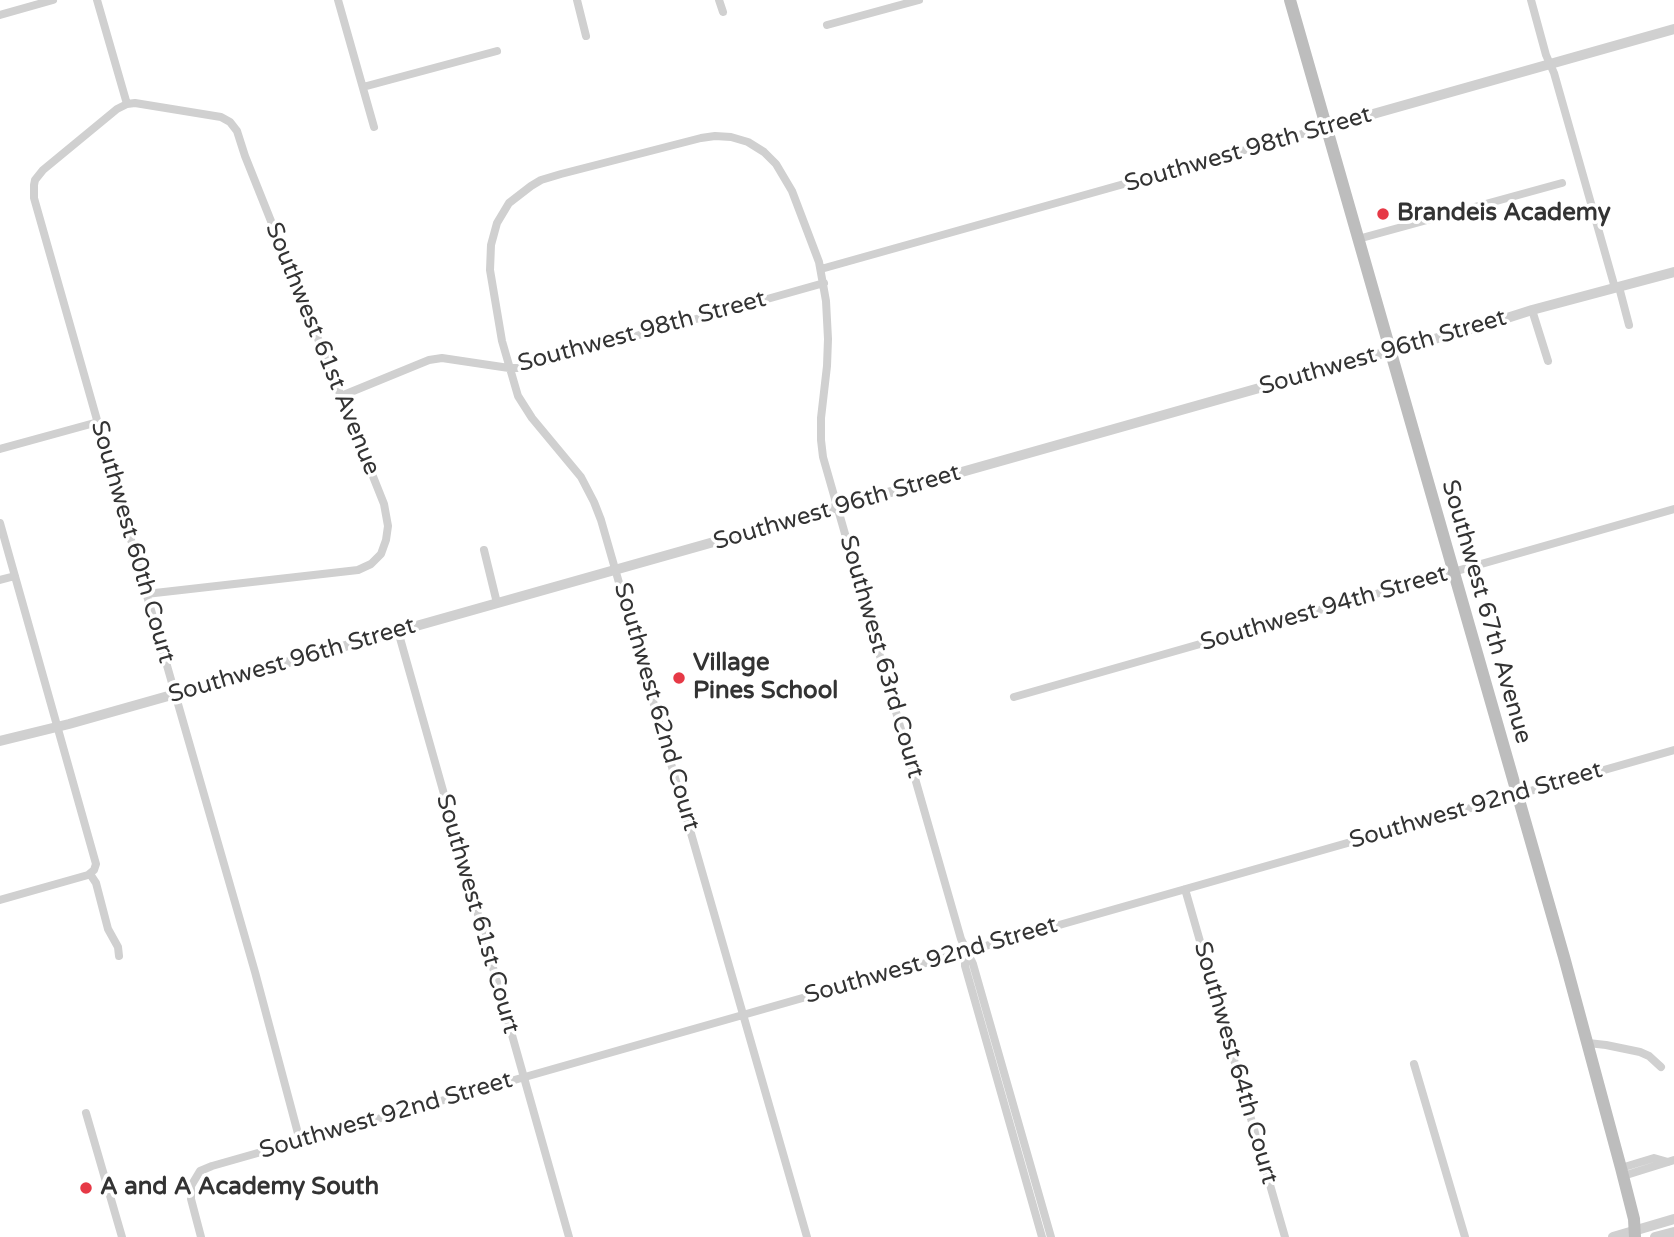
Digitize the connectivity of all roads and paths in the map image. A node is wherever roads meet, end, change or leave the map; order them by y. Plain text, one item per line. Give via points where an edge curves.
1 (53, 0) edge
2 (97, 0) edge
3 (338, 0) edge
4 (577, 0) edge
5 (719, 0) edge
6 (919, 0) edge
7 (1290, 0) edge
8 (1531, 0) edge
9 (34, 3) edge
10 (723, 12) dead end
11 (0, 15) edge
12 (827, 25) dead end
13 (1674, 29) edge
14 (586, 36) dead end
15 (497, 51) dead end
16 (1551, 64) junction
17 (363, 87) junction
18 (127, 104) junction
19 (374, 127) dead end
20 (1327, 127) junction
21 (740, 139) joint
22 (1562, 183) dead end
23 (1358, 239) junction
24 (821, 269) junction
25 (1674, 272) edge
26 (824, 283) junction
27 (1617, 288) junction
28 (1532, 310) junction
29 (1629, 325) dead end
30 (1390, 352) junction
31 (1548, 360) dead end
32 (509, 368) junction
33 (341, 396) junction
34 (98, 422) junction
35 (0, 449) edge
36 (838, 507) junction
37 (1674, 509) edge
38 (0, 523) edge
39 (484, 550) dead end
40 (617, 570) junction
41 (1453, 573) junction
42 (15, 576) junction
43 (0, 580) edge
44 (146, 594) junction
45 (497, 603) junction
46 (398, 631) junction
47 (175, 694) junction
48 (1014, 697) dead end
49 (57, 727) junction
50 (0, 741) edge
51 (1674, 750) edge
52 (1517, 794) junction
53 (92, 872) junction
54 (1185, 888) junction
55 (0, 900) edge
56 (965, 950) junction
57 (119, 956) dead end
58 (744, 1014) junction
59 (1588, 1043) junction
60 (1415, 1064) dead end
61 (1661, 1067) dead end
62 (523, 1077) junction
63 (86, 1113) dead end
64 (300, 1141) junction
65 (1671, 1161) edge
66 (1622, 1172) junction
67 (1039, 1212) junction
68 (1674, 1219) edge
69 (1674, 1232) edge
70 (1635, 1234) edge
71 (122, 1237) edge
72 (201, 1237) edge
73 (569, 1237) edge
74 (807, 1237) edge
75 (1042, 1237) edge
76 (1051, 1237) edge
77 (1285, 1237) edge
78 (1465, 1237) edge
79 (1613, 1237) edge
80 (1655, 1237) edge

1 - 9 street
2 - 18 street
3 - 17 street
4 - 14 street
5 - 10 street
6 - 12 street
7 - 20 main road, Southwest 67th Avenue
8 - 16 street
9 - 11 street
13 - 16 street, Southwest 98th Street
15 - 17 street
16 - 20 street, Southwest 98th Street
16 - 27 street
17 - 19 street
18 - 33 street, Southwest 61st Avenue via 202,112 233,126
18 - 34 street, Southwest 60th Court via 50,164 34,185
20 - 23 main road, Southwest 67th Avenue
20 - 24 street, Southwest 98th Street
21 - 24 street, Southwest 63rd Court via 764,152 780,169
21 - 32 street, Southwest 62nd Court via 701,138 561,174 541,180 513,198 497,223 490,262
22 - 23 street
23 - 30 main road, Southwest 67th Avenue
24 - 26 street, Southwest 63rd Court
25 - 27 street, Southwest 96th Street
26 - 32 street, Southwest 98th Street
26 - 36 street, Southwest 63rd Court via 828,352 821,440
27 - 28 street, Southwest 96th Street
27 - 29 street
28 - 30 street, Southwest 96th Street
28 - 31 street
30 - 36 street, Southwest 96th Street
30 - 41 main road, Southwest 67th Avenue
32 - 33 street, Southwest 98th Street via 435,359
32 - 40 street, Southwest 62nd Court via 532,418 586,485
33 - 44 street, Southwest 61st Avenue via 386,513 388,526 381,554 365,568 350,572
34 - 35 street
34 - 44 street, Southwest 60th Court
36 - 40 street, Southwest 96th Street
36 - 56 street, Southwest 63rd Court
37 - 41 street, Southwest 94th Street
38 - 42 street
39 - 45 street
40 - 45 street, Southwest 96th Street
40 - 58 street, Southwest 62nd Court
41 - 48 street, Southwest 94th Street
41 - 52 main road, Southwest 67th Avenue
42 - 43 street
42 - 49 street
44 - 47 street, Southwest 60th Court
45 - 46 street, Southwest 96th Street
46 - 47 street, Southwest 96th Street
46 - 62 street, Southwest 61st Court
47 - 49 street, Southwest 96th Street
47 - 64 street, Southwest 60th Court
49 - 50 street, Southwest 96th Street
49 - 53 street via 96,859
51 - 52 street, Southwest 92nd Street
52 - 54 street, Southwest 92nd Street
52 - 59 main road, Southwest 67th Avenue
53 - 55 street
53 - 57 street
54 - 56 street, Southwest 92nd Street
54 - 77 street, Southwest 64th Court
56 - 58 street, Southwest 92nd Street
56 - 67 street, Southwest 63rd Court via 973,964
58 - 62 street, Southwest 92nd Street
58 - 74 street, Southwest 62nd Court
59 - 61 street via 1640,1052
59 - 66 main road, Southwest 67th Avenue
60 - 78 street
62 - 64 street, Southwest 92nd Street
62 - 73 street, Southwest 61st Court
63 - 71 street
64 - 72 street, Southwest 92nd Street via 200,1171 190,1194
65 - 66 street via 1654,1158
66 - 70 main road, Southwest 67th Avenue
67 - 75 street, Southwest 63rd Court
67 - 76 street, Southwest 63rd Court
68 - 70 street
69 - 80 street
70 - 79 street

